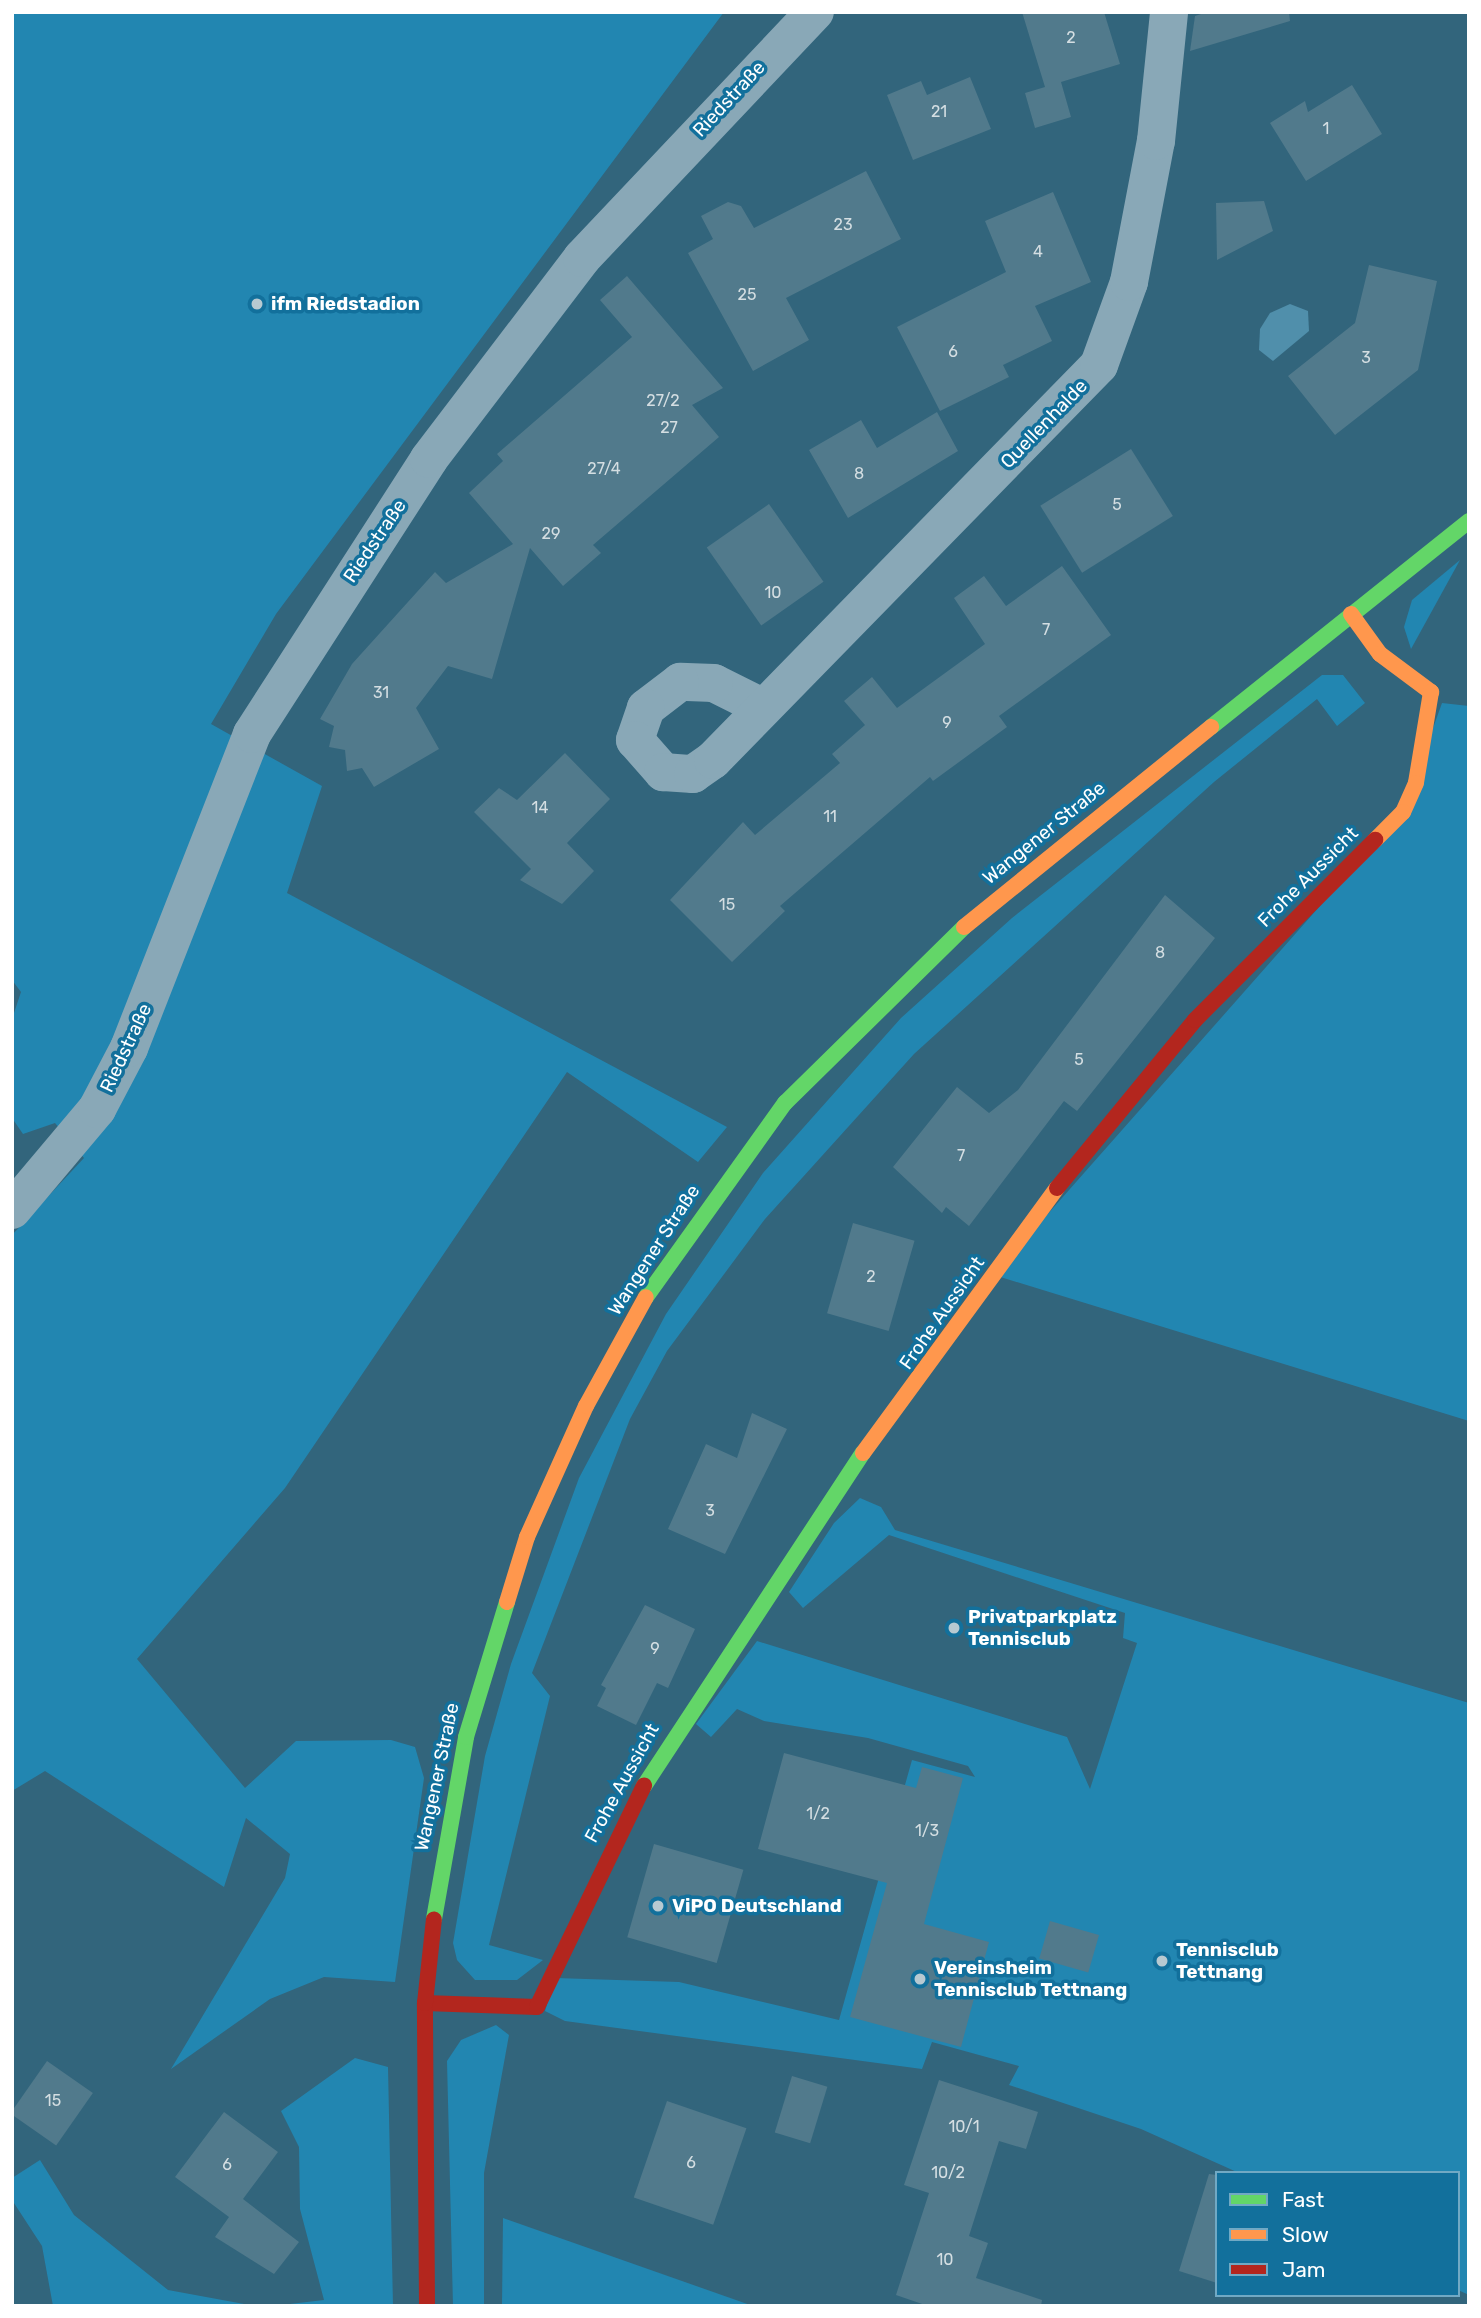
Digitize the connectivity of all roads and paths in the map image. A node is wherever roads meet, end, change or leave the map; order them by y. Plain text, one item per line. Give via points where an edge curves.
1 (815, 12) edge
2 (1169, 12) edge
3 (1469, 521) edge
4 (1351, 614) junction
5 (760, 706) dead end
6 (12, 1210) edge
7 (425, 2003) junction
8 (427, 2306) edge

1 - 6 street, Riedstraße via 582,258 429,459 251,734 129,1048 65,1154
2 - 5 street, Quellenhalde via 1156,141 1129,282 1099,365
3 - 4 main road, Wangener Straße
4 - 7 main road, Wangener Straße via 900,983 785,1103 693,1224 586,1406 500,1611 450,1810
4 - 7 main road, Frohe Aussicht via 1380,654 1431,692 1416,783 1403,812 1195,1020 1079,1158 825,1505 661,1757 608,1849 537,2007
7 - 8 main road, Wangener Straße

